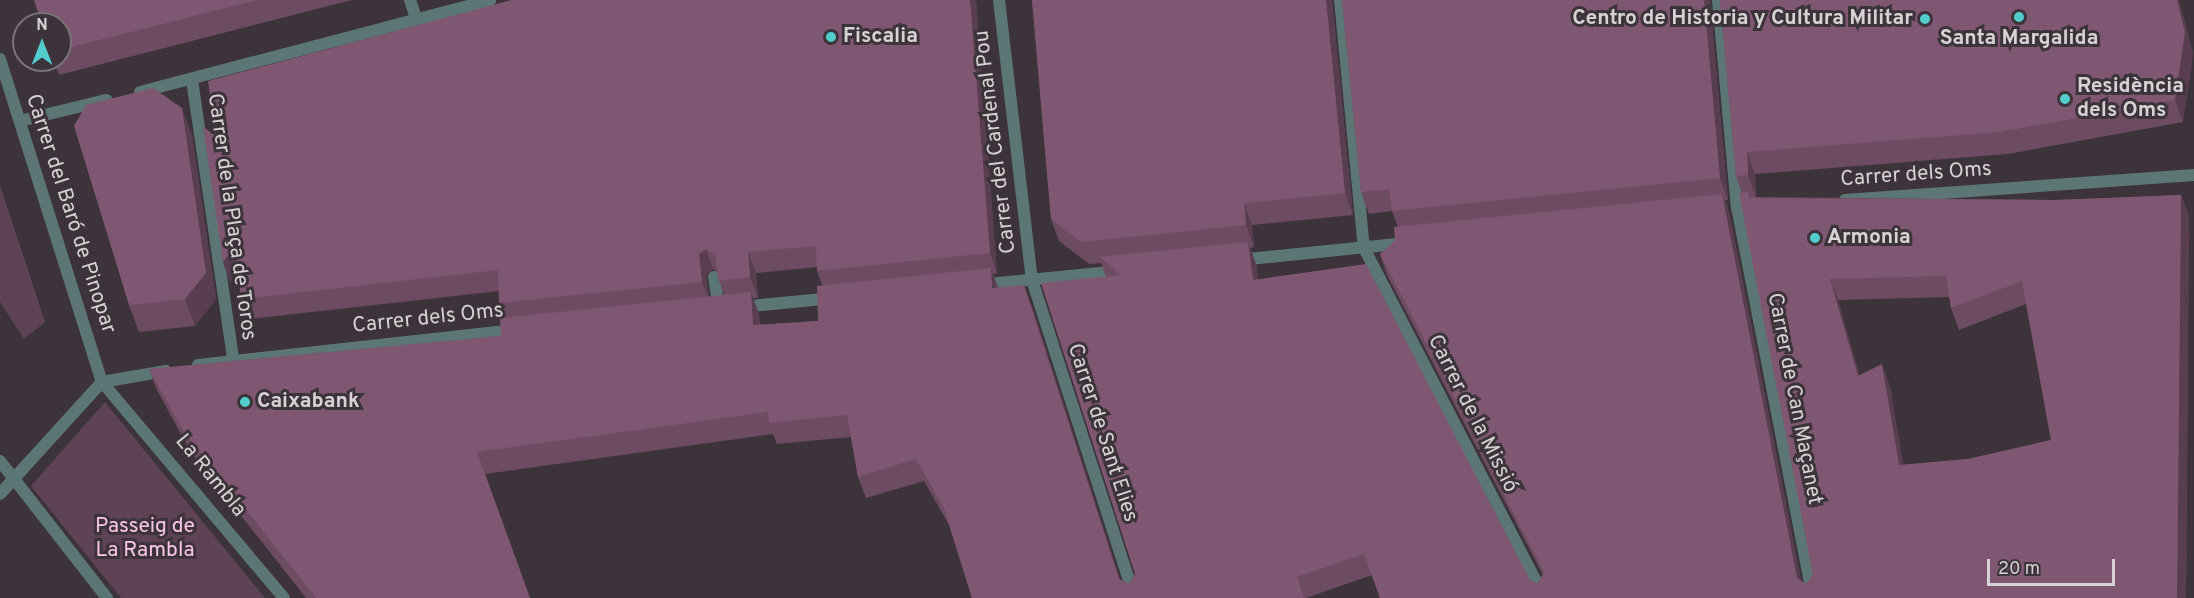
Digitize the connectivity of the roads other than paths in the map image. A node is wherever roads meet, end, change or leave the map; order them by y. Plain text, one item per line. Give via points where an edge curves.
1 (411, 0) edge
2 (490, 0) edge
3 (999, 0) edge
4 (1340, 0) edge
5 (1719, 0) edge
6 (416, 18) junction
7 (0, 58) edge
8 (192, 80) junction
9 (20, 121) junction
10 (2194, 175) edge
11 (1830, 201) edge
12 (1422, 241) edge
13 (1364, 248) junction
14 (1222, 261) edge
15 (1139, 269) edge
16 (714, 277) edge
17 (1032, 280) junction
18 (963, 286) edge
19 (847, 297) edge
20 (529, 328) edge
21 (233, 359) junction
22 (102, 382) junction
23 (0, 461) edge
24 (10, 478) junction
25 (0, 494) edge
26 (106, 598) edge
27 (284, 598) edge
28 (1136, 598) edge
29 (1545, 598) edge
30 (1813, 598) edge

1 - 6 street
2 - 6 street
3 - 17 street, Carrer del Cardenal Pou
4 - 13 street
5 - 30 street, Carrer de Can Maçanet via 1737,207
6 - 8 street
7 - 9 street, Carrer del Baró de Pinopar
8 - 9 street
8 - 21 street, Carrer de la Plaça de Toros
9 - 22 street, Carrer del Baró de Pinopar
10 - 11 street, Carrer dels Oms
12 - 13 street
13 - 14 street
13 - 29 street, Carrer de la Missió
15 - 17 street
16 - 19 street via 713,309
17 - 18 street
17 - 28 street, Carrer de Sant Elies
20 - 21 street, Carrer dels Oms
21 - 22 street, Carrer dels Oms
22 - 24 street
22 - 27 street, La Rambla
23 - 24 street
24 - 25 street
24 - 26 street

